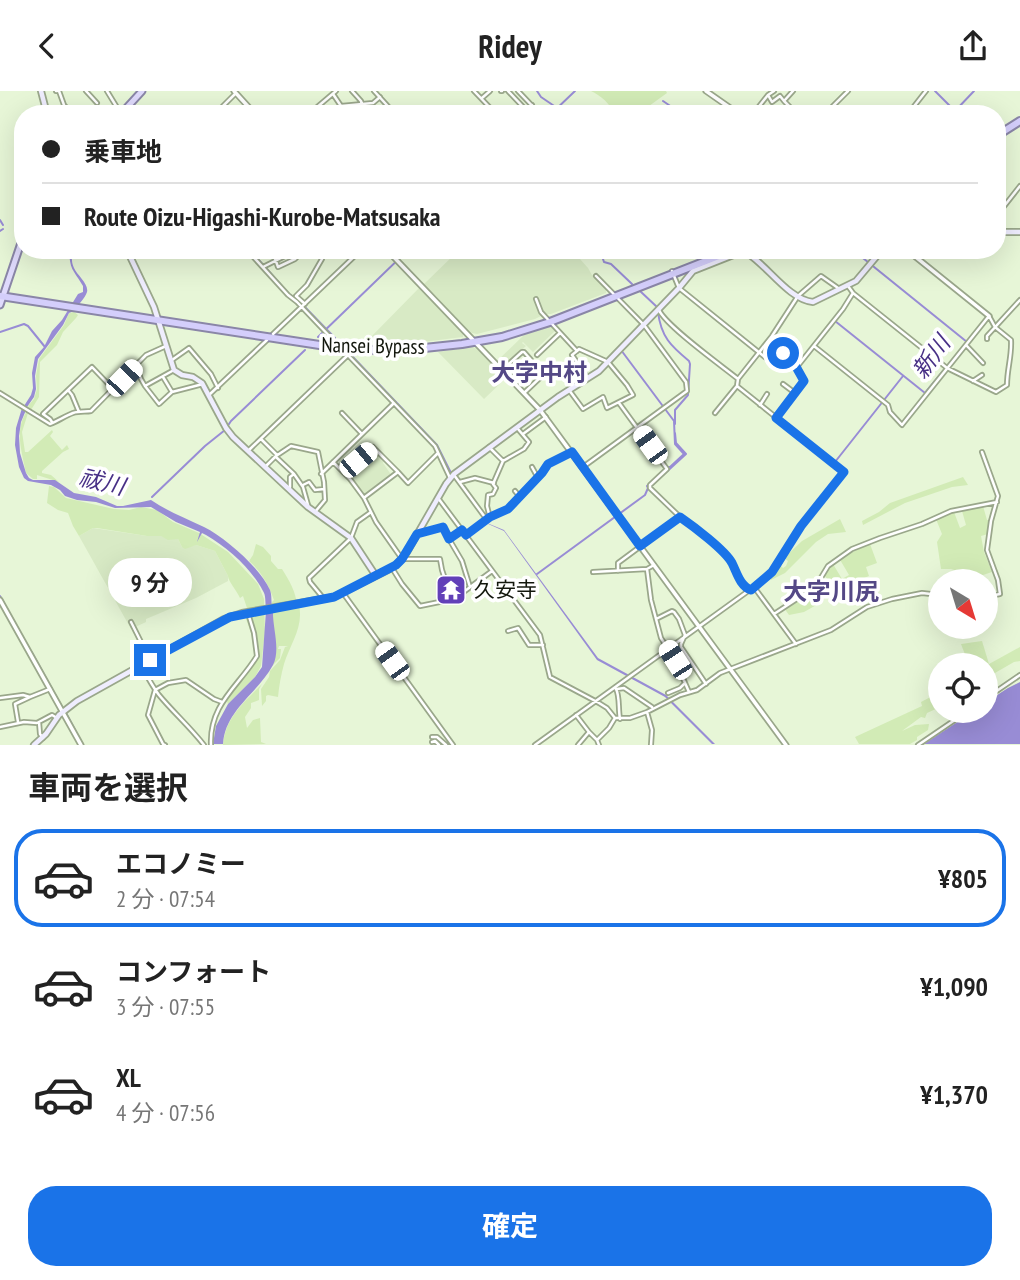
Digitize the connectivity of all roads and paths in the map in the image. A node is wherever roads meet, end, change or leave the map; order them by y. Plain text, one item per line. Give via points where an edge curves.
1 (86, 91) edge
2 (142, 91) edge
3 (352, 91) edge
4 (374, 91) edge
5 (474, 91) edge
6 (508, 91) edge
7 (518, 91) edge
8 (706, 91) edge
9 (774, 91) edge
10 (793, 91) edge
11 (848, 91) edge
12 (926, 91) edge
13 (235, 92) edge
14 (488, 92) edge
15 (334, 93) edge
16 (768, 95) junction
17 (380, 97) junction
18 (482, 99) junction
19 (784, 101) junction
20 (97, 103) dead end
21 (362, 104) junction
22 (129, 105) edge
23 (223, 105) edge
24 (247, 105) edge
25 (319, 105) edge
26 (387, 105) edge
27 (488, 105) edge
28 (521, 105) edge
29 (532, 105) edge
30 (726, 105) edge
31 (760, 105) edge
32 (788, 105) edge
33 (834, 105) edge
34 (915, 105) edge
35 (1020, 186) edge
36 (1006, 203) edge
37 (15, 259) edge
38 (131, 259) edge
39 (257, 259) edge
40 (295, 259) edge
41 (322, 259) edge
42 (352, 259) edge
43 (395, 259) edge
44 (705, 259) edge
45 (710, 259) edge
46 (724, 259) edge
47 (756, 259) edge
48 (875, 259) edge
49 (918, 259) edge
50 (275, 260) joint
51 (264, 266) junction
52 (673, 273) junction
53 (596, 276) dead end
54 (848, 285) junction
55 (679, 288) junction
56 (839, 289) junction
57 (853, 293) junction
58 (1, 294) edge
59 (615, 295) junction
60 (798, 296) junction
61 (536, 299) dead end
62 (1020, 300) edge
63 (0, 305) edge
64 (303, 306) junction
65 (658, 310) junction
66 (990, 317) junction
67 (158, 319) junction
68 (549, 321) junction
69 (644, 325) junction
70 (995, 327) junction
71 (560, 333) junction
72 (273, 334) dead end
73 (987, 339) dead end
74 (267, 340) dead end
75 (474, 340) junction
76 (335, 343) dead end
77 (966, 345) junction
78 (166, 346) junction
79 (814, 346) junction
80 (342, 350) dead end
81 (577, 351) junction
82 (759, 353) junction
83 (348, 355) junction
84 (531, 360) junction
85 (170, 361) junction
86 (608, 362) junction
87 (983, 363) dead end
88 (136, 365) junction
89 (797, 367) junction
90 (947, 368) junction
91 (174, 370) junction
92 (502, 370) junction
93 (547, 370) dead end
94 (544, 374) junction
95 (982, 375) dead end
96 (163, 377) junction
97 (588, 378) junction
98 (511, 379) junction
99 (738, 379) junction
100 (973, 381) junction
101 (203, 384) junction
102 (515, 384) junction
103 (783, 384) dead end
104 (145, 386) junction
105 (737, 386) junction
106 (218, 388) junction
107 (113, 389) junction
108 (68, 390) junction
109 (569, 390) junction
110 (172, 391) junction
111 (0, 393) edge
112 (524, 393) junction
113 (795, 393) junction
114 (767, 394) dead end
115 (209, 395) junction
116 (394, 403) junction
117 (619, 403) junction
118 (760, 405) junction
119 (540, 410) junction
120 (79, 412) junction
121 (342, 413) dead end
122 (715, 413) dead end
123 (546, 417) junction
124 (776, 418) junction
125 (52, 422) junction
126 (517, 427) junction
127 (637, 428) junction
128 (362, 434) junction
129 (523, 435) junction
130 (261, 439) junction
131 (489, 447) junction
132 (248, 451) junction
133 (572, 452) junction
134 (982, 452) dead end
135 (438, 453) junction
136 (276, 456) junction
137 (503, 461) junction
138 (333, 462) junction
139 (265, 467) junction
140 (532, 467) dead end
141 (583, 467) junction
142 (343, 472) junction
143 (398, 472) junction
144 (294, 474) junction
145 (321, 474) junction
146 (452, 476) junction
147 (538, 478) junction
148 (460, 482) junction
149 (494, 483) junction
150 (302, 485) junction
151 (289, 489) junction
152 (324, 489) junction
153 (515, 491) dead end
154 (520, 497) junction
155 (364, 498) junction
156 (438, 498) junction
157 (997, 502) junction
158 (308, 507) junction
159 (315, 512) junction
160 (371, 512) junction
161 (680, 517) junction
162 (487, 520) junction
163 (462, 530) junction
164 (417, 534) junction
165 (466, 535) junction
166 (351, 538) junction
167 (449, 539) junction
168 (640, 546) junction
169 (402, 559) junction
170 (654, 565) junction
171 (393, 568) junction
172 (647, 569) junction
173 (994, 569) edge
174 (492, 571) junction
175 (618, 571) junction
176 (593, 572) dead end
177 (376, 576) junction
178 (470, 587) junction
179 (754, 587) junction
180 (747, 590) junction
181 (343, 593) junction
182 (463, 593) junction
183 (928, 593) edge
184 (324, 599) junction
185 (0, 600) edge
186 (248, 612) junction
187 (774, 614) junction
188 (656, 619) junction
189 (131, 622) dead end
190 (699, 625) junction
191 (508, 631) dead end
192 (685, 635) junction
193 (796, 644) junction
194 (543, 645) junction
195 (667, 648) junction
196 (150, 660) junction
197 (141, 665) junction
198 (730, 669) junction
199 (1020, 675) edge
200 (685, 683) junction
201 (706, 684) junction
202 (615, 688) junction
203 (50, 689) junction
204 (155, 690) junction
205 (998, 690) edge
206 (689, 692) junction
207 (668, 693) dead end
208 (30, 697) junction
209 (0, 698) edge
210 (595, 701) junction
211 (222, 702) junction
212 (653, 708) junction
213 (63, 712) junction
214 (647, 712) junction
215 (576, 715) junction
216 (57, 718) junction
217 (617, 719) junction
218 (39, 722) junction
219 (18, 723) junction
220 (950, 723) edge
221 (0, 726) edge
222 (589, 732) junction
223 (43, 738) junction
224 (598, 742) edge
225 (34, 744) edge
226 (81, 744) edge
227 (165, 744) edge
228 (204, 744) edge
229 (211, 744) edge
230 (439, 744) edge
231 (450, 744) edge
232 (535, 744) edge
233 (578, 744) edge
234 (651, 744) edge
235 (786, 744) edge
236 (918, 744) edge

1 - 20 street
2 - 22 main road
3 - 21 street
4 - 17 street
5 - 18 street
6 - 28 street
7 - 29 street
8 - 30 street
9 - 16 street
10 - 19 street
11 - 33 street
12 - 34 street
13 - 23 street
13 - 24 street
14 - 18 street
15 - 21 street via 341,105
15 - 25 street
16 - 19 street via 772,102 780,96
16 - 31 street
17 - 21 street
17 - 26 street
18 - 27 street
19 - 32 street
35 - 36 street
37 - 58 main road
38 - 67 main road
39 - 51 street
40 - 50 street via 281,267
41 - 64 street via 296,296
42 - 64 street
43 - 75 street
44 - 52 highway, Nansei Bypass
45 - 52 highway, Nansei Bypass
46 - 55 main road via 697,269
47 - 60 main road
48 - 54 main road
49 - 66 street
50 - 51 street
51 - 64 street
52 - 55 street
52 - 59 highway, Nansei Bypass
53 - 59 street
54 - 56 main road
54 - 57 street
55 - 65 main road
55 - 82 street
56 - 60 main road via 813,302
56 - 60 street via 821,276
57 - 79 street
57 - 90 street
58 - 63 main road
58 - 67 highway, Nansei Bypass
59 - 68 highway, Nansei Bypass
59 - 69 street
60 - 82 street
61 - 68 street
62 - 70 street
64 - 72 street
64 - 76 street
65 - 69 main road
65 - 99 street
66 - 70 street
66 - 77 street
67 - 75 highway, Nansei Bypass via 354,346
67 - 78 main road
68 - 71 street
68 - 75 highway, Nansei Bypass
69 - 86 main road
69 - 127 street via 686,382 686,392
70 - 73 street
70 - 100 street via 1011,340 1007,384 996,392
71 - 81 street
71 - 84 street
74 - 106 street
75 - 92 street
77 - 87 street
77 - 90 street
78 - 85 main road
78 - 88 street
79 - 89 street
79 - 90 street via 889,406 902,425
80 - 83 street
81 - 86 street
81 - 97 street via 572,355
82 - 89 street via 766,358 783,353
82 - 99 street
83 - 116 street
83 - 130 street
84 - 92 street via 522,352
84 - 98 street
85 - 91 main road
85 - 106 street via 189,348
86 - 97 main road
86 - 117 street via 632,395
88 - 104 street
88 - 107 street
89 - 113 street via 804,381
90 - 100 street
91 - 96 street
91 - 101 main road
92 - 98 street
93 - 94 street
94 - 102 street via 535,366
94 - 112 street
95 - 100 street
96 - 104 street
96 - 110 street
97 - 109 main road
98 - 102 street
99 - 105 street
101 - 110 street
101 - 115 main road
102 - 112 street
103 - 113 street
104 - 110 street via 159,404
105 - 118 street
105 - 122 street
106 - 115 street
107 - 108 street via 92,367
107 - 120 street via 91,411
108 - 120 street
108 - 125 street via 43,414
109 - 117 street via 583,409 603,397 607,408
109 - 119 main road
111 - 125 street
112 - 119 street
113 - 124 street
114 - 118 street
115 - 132 main road via 226,429
116 - 128 street
116 - 135 street
117 - 127 street
118 - 124 street
119 - 123 street
119 - 126 main road
120 - 125 street
121 - 128 street
123 - 129 street
123 - 133 street
124 - 179 street via 844,472 792,538 778,565
126 - 129 street
126 - 131 main road
127 - 141 street
127 - 161 street via 666,468 650,487
128 - 138 street
129 - 137 street via 529,442 524,449
130 - 132 street
130 - 136 street
131 - 137 street
131 - 146 main road
132 - 139 main road
133 - 141 street
133 - 147 street via 550,464
134 - 157 street
135 - 143 street via 408,483
135 - 146 street
136 - 139 street
136 - 144 street
136 - 145 street via 291,446 317,452
137 - 149 street
138 - 142 street
138 - 145 street
139 - 151 main road
140 - 147 street
141 - 168 street
142 - 143 street via 374,447
142 - 155 street
143 - 155 street
144 - 150 street
144 - 151 street
145 - 152 street
146 - 148 street
146 - 156 main road
147 - 154 street
148 - 149 street via 475,478
148 - 162 street
149 - 162 street via 494,494 487,499
150 - 152 street via 309,482 315,490
150 - 158 street
151 - 158 main road
152 - 159 street via 324,502
153 - 154 street
154 - 162 street
155 - 160 street
156 - 163 street
156 - 164 main road
157 - 173 street via 987,550
157 - 187 street via 951,511 852,549 828,566 810,590
158 - 159 main road
159 - 166 main road
160 - 166 street via 357,522
160 - 169 street
161 - 168 street
161 - 180 street via 720,548
162 - 165 street
163 - 165 street
163 - 167 street
164 - 167 street via 443,527
164 - 169 main road
165 - 174 street
166 - 177 main road
166 - 184 street via 309,578
167 - 178 street
168 - 170 street
168 - 175 street via 618,563
169 - 171 main road
169 - 182 street via 440,559 446,582 458,581
170 - 172 street
170 - 190 street
171 - 177 main road
171 - 182 street via 420,605
172 - 175 street
172 - 188 street
174 - 178 street
174 - 194 street
175 - 176 street
177 - 181 main road
178 - 182 street
179 - 180 street
179 - 187 street
180 - 190 street
181 - 184 main road
181 - 231 street
183 - 193 street via 867,607 837,627
184 - 186 main road
185 - 203 street
186 - 196 main road via 224,619
186 - 211 street via 257,656
187 - 193 street
188 - 192 street via 674,612
188 - 195 street
189 - 196 street
190 - 192 street
190 - 198 street
191 - 194 street via 518,628 528,645
192 - 195 street
192 - 201 street via 681,647
193 - 198 street
194 - 210 street via 550,677
195 - 200 street
195 - 202 street
196 - 197 main road
197 - 204 street
197 - 213 main road
198 - 201 street
198 - 235 street
199 - 205 street
200 - 206 street
200 - 207 street
201 - 206 street
202 - 210 street
202 - 212 street via 625,688
202 - 217 street
203 - 208 street
203 - 213 street
204 - 211 street via 186,680
204 - 227 street via 148,715
204 - 228 street
206 - 212 street
208 - 209 street
208 - 219 street via 15,704
210 - 215 street
210 - 217 street
211 - 229 street
212 - 214 street
213 - 216 main road
213 - 226 street
214 - 217 street
214 - 234 street
215 - 222 street
215 - 232 street
216 - 218 street via 52,715
216 - 223 main road
217 - 224 street
218 - 219 street
218 - 223 street
219 - 221 street
220 - 236 street
222 - 224 street
222 - 233 street
223 - 225 main road
230 - 231 street via 432,740 437,737

